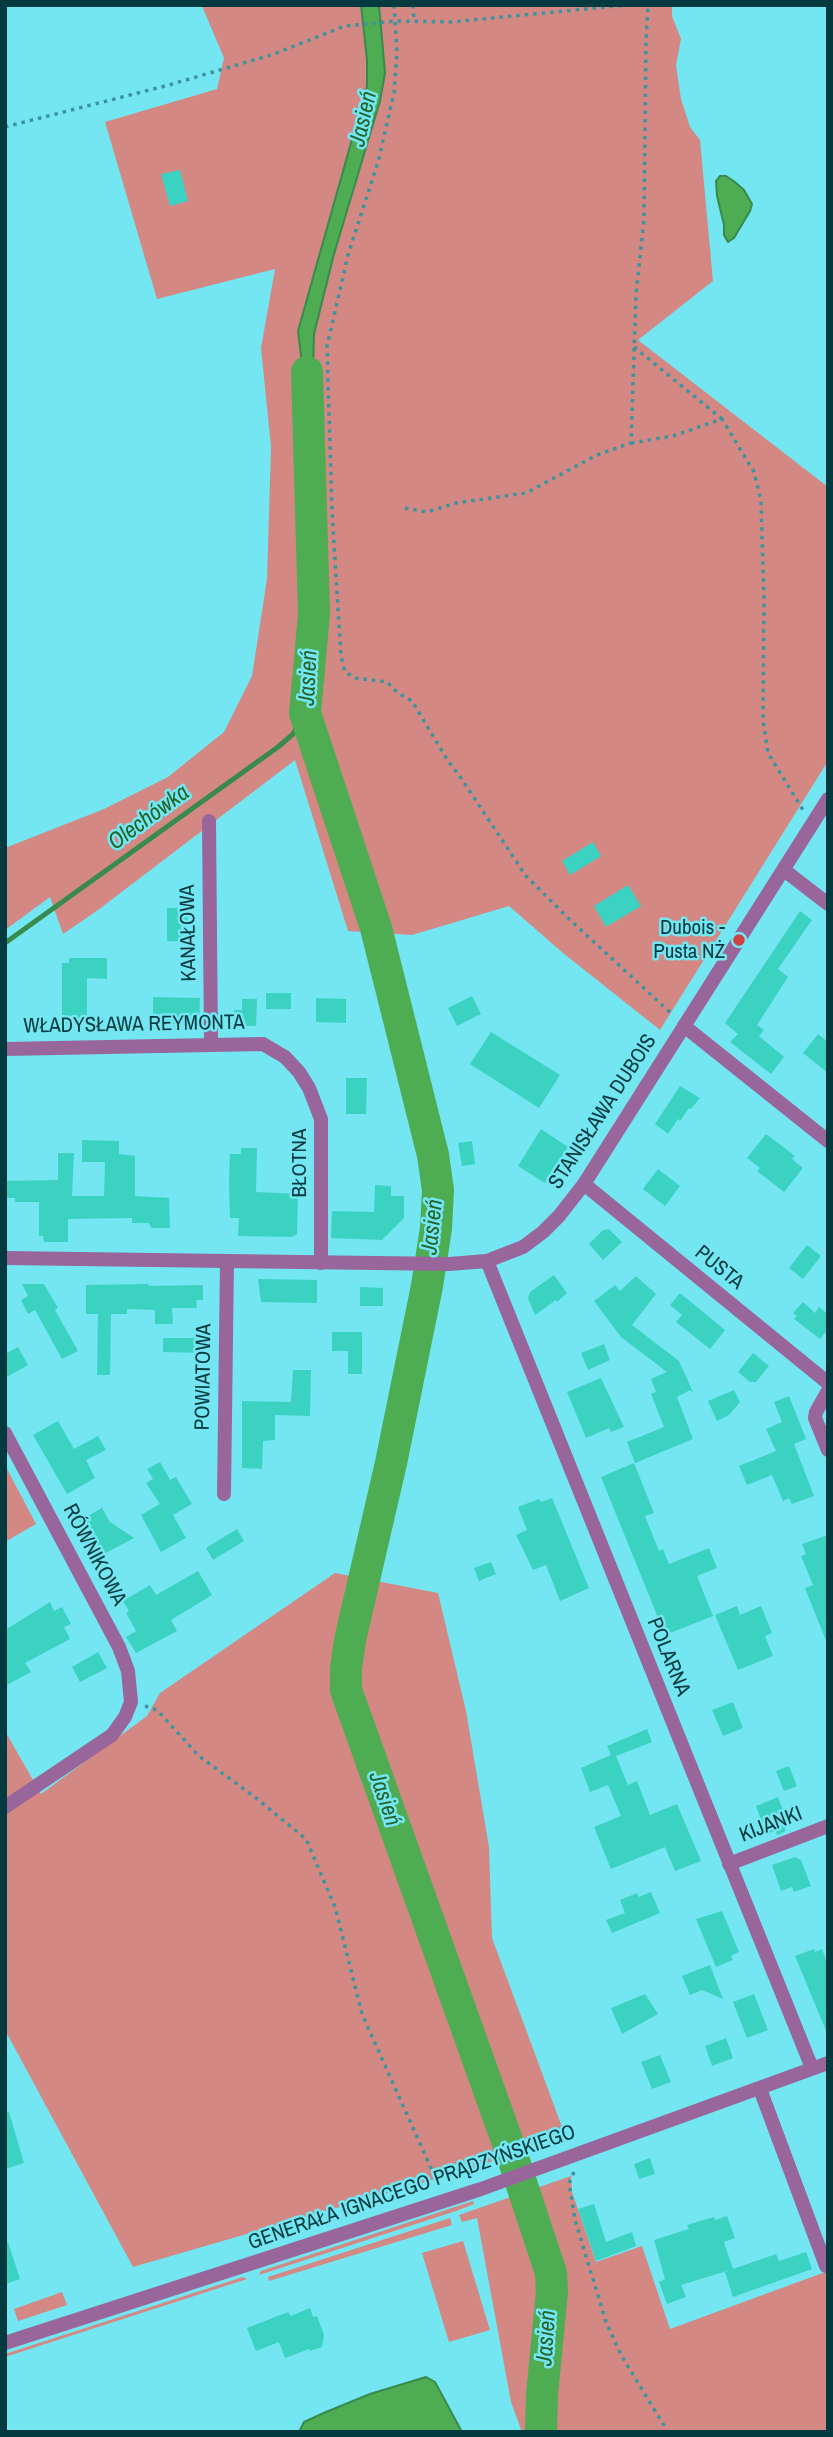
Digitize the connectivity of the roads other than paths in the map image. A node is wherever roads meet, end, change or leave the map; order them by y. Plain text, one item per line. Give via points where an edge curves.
1 (828, 799) edge
2 (209, 821) dead end
3 (784, 870) junction
4 (828, 904) edge
5 (684, 1026) junction
6 (211, 1044) junction
7 (263, 1044) joint
8 (5, 1049) edge
9 (828, 1140) edge
10 (584, 1184) junction
11 (5, 1258) edge
12 (227, 1261) junction
13 (487, 1261) junction
14 (321, 1263) junction
15 (828, 1383) edge
16 (828, 1391) edge
17 (5, 1433) edge
18 (828, 1450) edge
19 (223, 1494) dead end
20 (5, 1807) edge
21 (828, 1826) edge
22 (729, 1864) junction
23 (828, 2063) edge
24 (812, 2068) junction
25 (760, 2088) junction
26 (826, 2266) edge
27 (5, 2343) edge

1 - 3 street, STANISŁAWA DUBOIS
2 - 6 street, KANAŁOWA
3 - 4 street
3 - 5 street, STANISŁAWA DUBOIS
5 - 9 street
5 - 10 street, STANISŁAWA DUBOIS
6 - 7 street, WŁADYSŁAWA REYMONTA
6 - 8 street, WŁADYSŁAWA REYMONTA
7 - 14 street, BŁOTNA via 299,1072 321,1119
10 - 13 street, STANISŁAWA DUBOIS via 533,1240
10 - 15 street, PUSTA
11 - 12 street, STANISŁAWA DUBOIS
12 - 14 street, STANISŁAWA DUBOIS
12 - 19 street, POWIATOWA
13 - 14 street, STANISŁAWA DUBOIS
13 - 22 street, POLARNA
16 - 18 street via 815,1418
17 - 20 street, RÓWNIKOWA via 126,1662 131,1702 112,1735
21 - 22 street, KIJANKI
22 - 24 street, POLARNA
23 - 24 street, GENERAŁA IGNACEGO PRĄDZYŃSKIEGO
24 - 25 street, GENERAŁA IGNACEGO PRĄDZYŃSKIEGO
25 - 26 street
25 - 27 street, GENERAŁA IGNACEGO PRĄDZYŃSKIEGO via 481,2189

